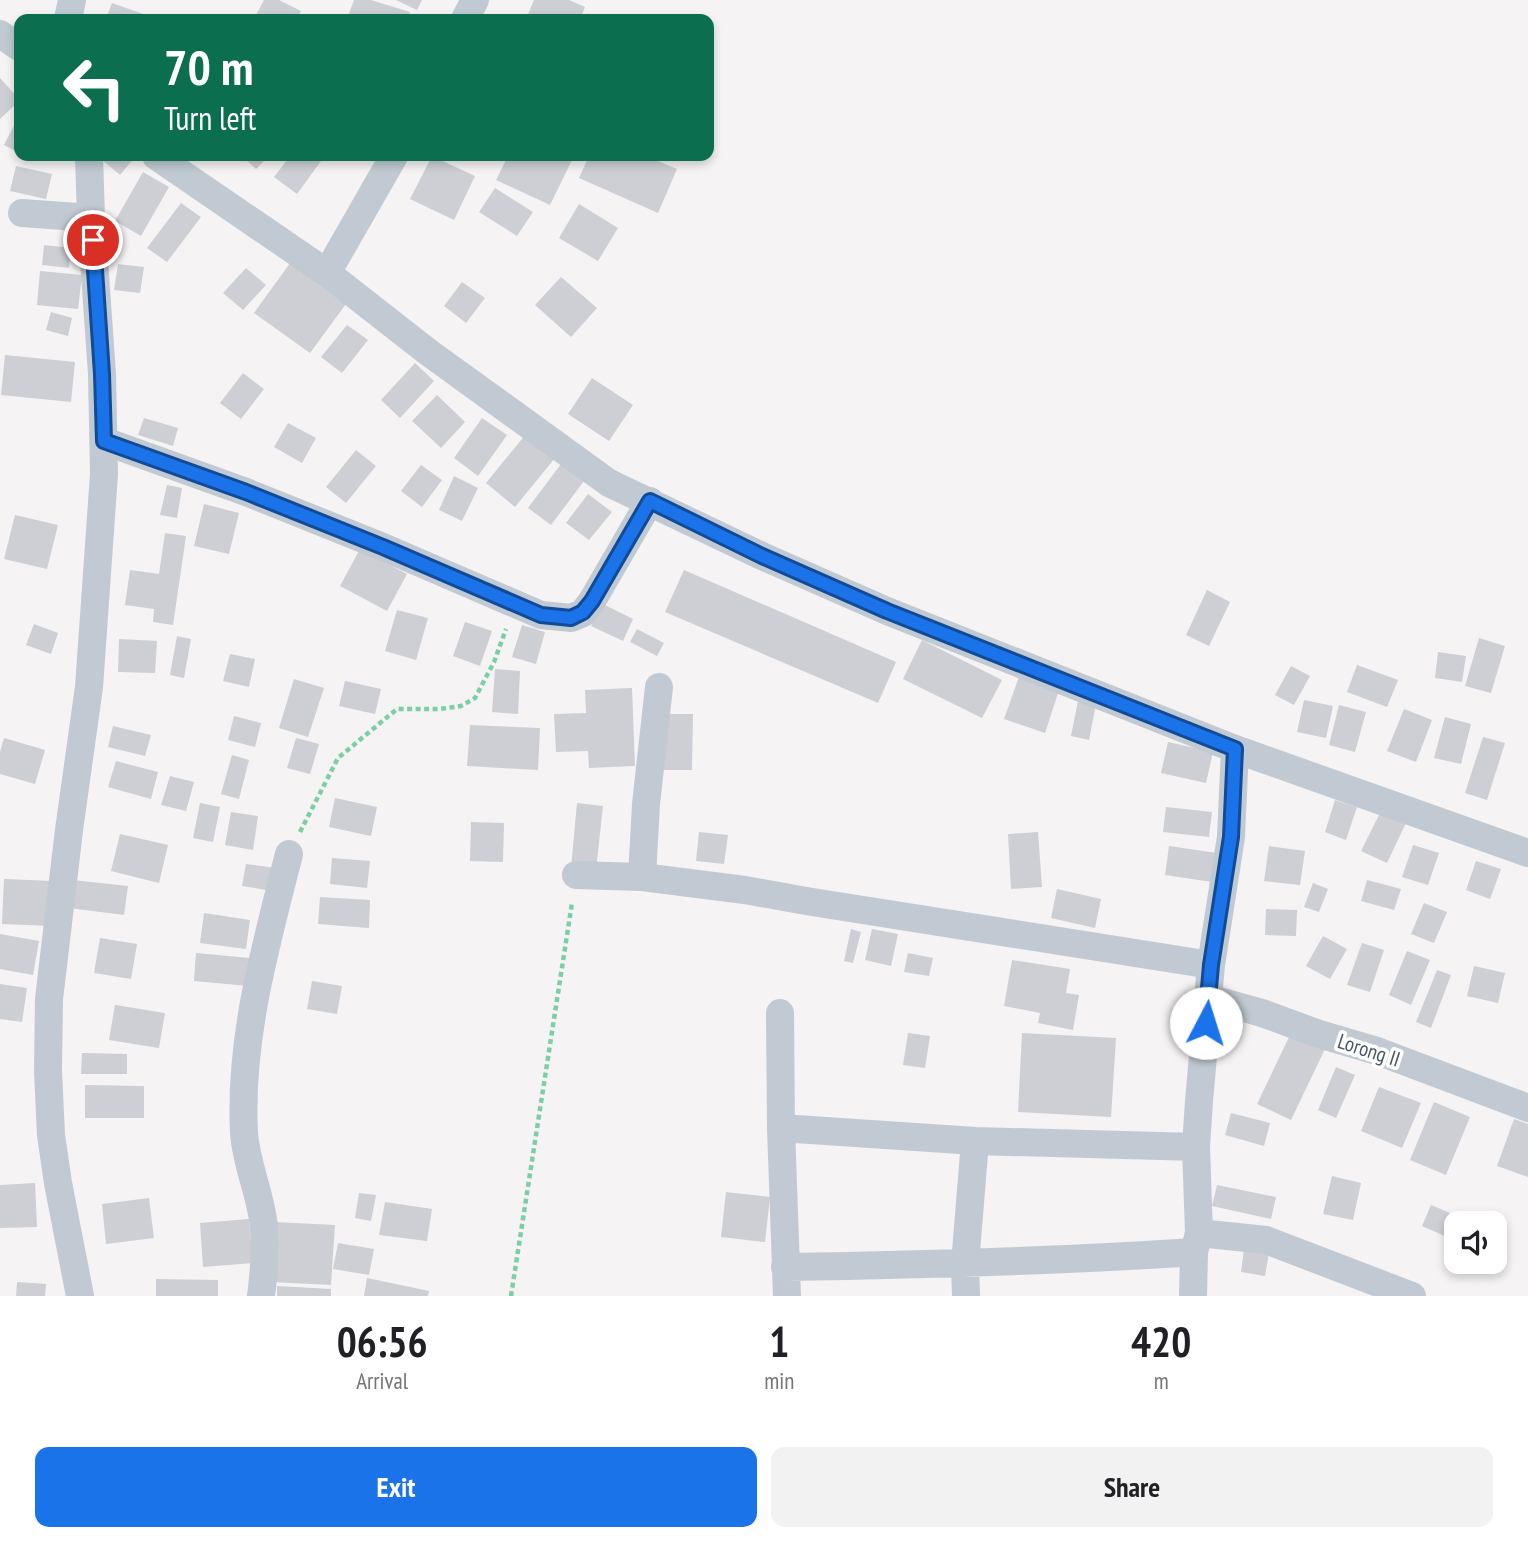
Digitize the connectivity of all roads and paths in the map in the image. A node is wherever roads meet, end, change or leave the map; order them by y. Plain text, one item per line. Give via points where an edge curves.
1 (89, 161) edge
2 (163, 161) edge
3 (391, 161) edge
4 (22, 213) dead end
5 (91, 218) junction
6 (327, 273) junction
7 (104, 441) junction
8 (650, 501) junction
9 (514, 605) junction
10 (659, 687) dead end
11 (1235, 749) junction
12 (1528, 853) edge
13 (289, 854) joint
14 (576, 875) joint
15 (642, 877) junction
16 (1211, 965) junction
17 (1208, 998) junction
18 (780, 1013) dead end
19 (1528, 1108) edge
20 (781, 1128) junction
21 (975, 1141) junction
22 (1196, 1147) junction
23 (1197, 1242) junction
24 (965, 1264) junction
25 (785, 1267) junction
26 (80, 1296) edge
27 (261, 1296) edge
28 (511, 1296) edge
29 (787, 1296) edge
30 (966, 1296) edge
31 (1193, 1296) edge
32 (1412, 1296) edge

1 - 5 street
2 - 6 street
3 - 6 street
4 - 5 street
5 - 7 street
6 - 8 street via 609,483
7 - 9 street via 246,492
7 - 26 street via 89,687 49,999 51,1135
8 - 9 street via 583,612 571,618 541,615
8 - 11 street via 887,611
9 - 13 path via 495,662 475,698 440,709 397,709 347,749 338,758
10 - 15 street
11 - 12 street
11 - 16 street via 1231,837
13 - 27 street via 255,999 244,1071 244,1136 264,1226
14 - 15 street
14 - 28 path
15 - 16 street
16 - 17 street
17 - 19 street, Lorong II via 1377,1051
17 - 22 street
18 - 20 street
20 - 21 street
20 - 25 street
21 - 22 street
21 - 24 street
22 - 23 street
23 - 24 street via 1121,1257
23 - 31 street
23 - 32 street via 1266,1240
24 - 25 street
24 - 30 street
25 - 29 street

